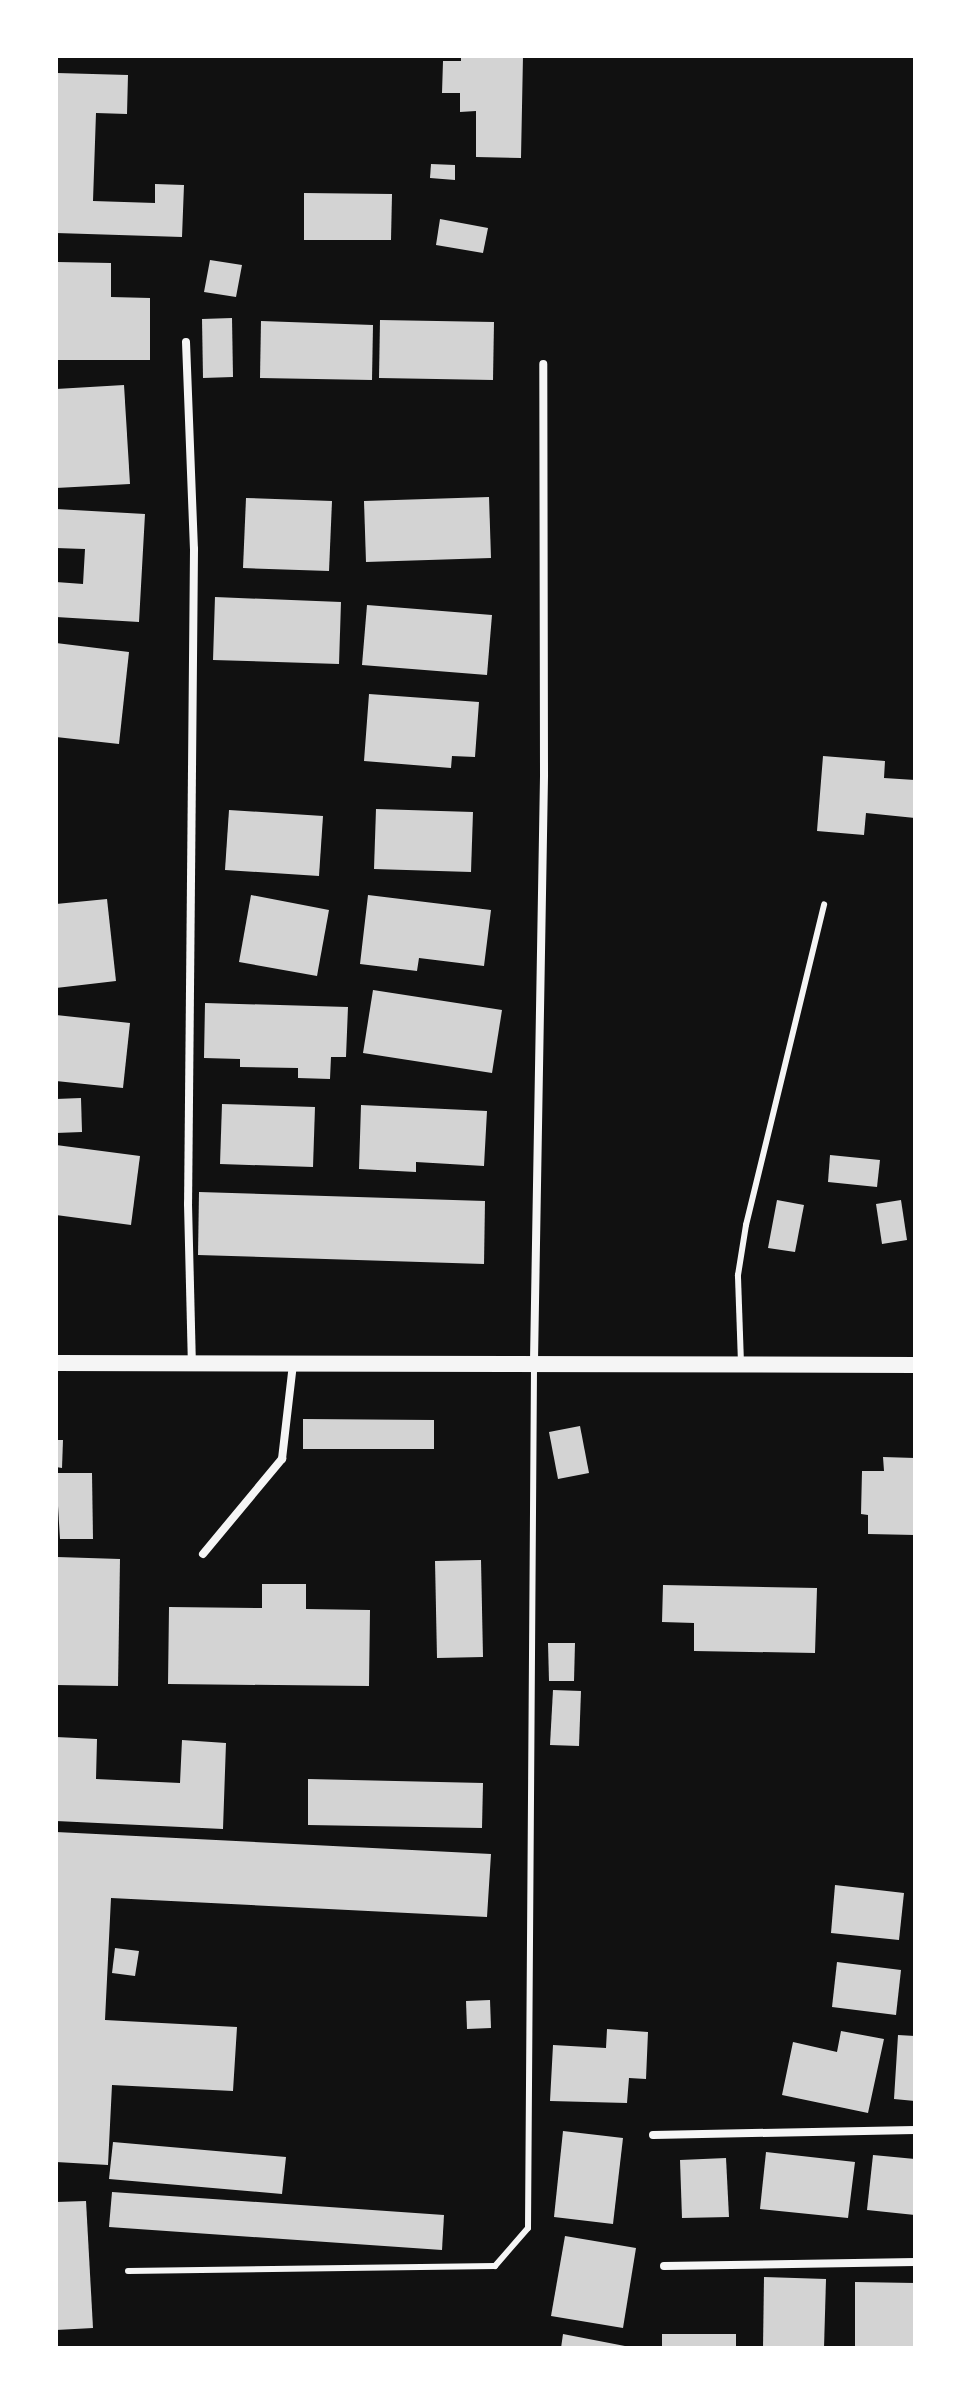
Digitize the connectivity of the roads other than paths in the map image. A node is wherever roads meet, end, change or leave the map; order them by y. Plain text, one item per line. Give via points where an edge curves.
1 (186, 342) dead end
2 (543, 364) dead end
3 (824, 904) dead end
4 (534, 1361) junction
5 (56, 1363) edge
6 (192, 1363) junction
7 (293, 1363) junction
8 (741, 1363) junction
9 (915, 1365) edge
10 (203, 1554) dead end
11 (915, 2130) edge
12 (653, 2135) dead end
13 (915, 2262) edge
14 (664, 2266) dead end
15 (128, 2271) dead end

1 - 6 street via 194,549 188,1204
2 - 4 street via 544,774
3 - 8 lane via 746,1225 738,1275
4 - 7 main road
4 - 8 main road
4 - 15 lane via 528,2228 495,2266
5 - 6 main road
6 - 7 main road
7 - 10 street via 282,1459
8 - 9 main road
11 - 12 street
13 - 14 street

